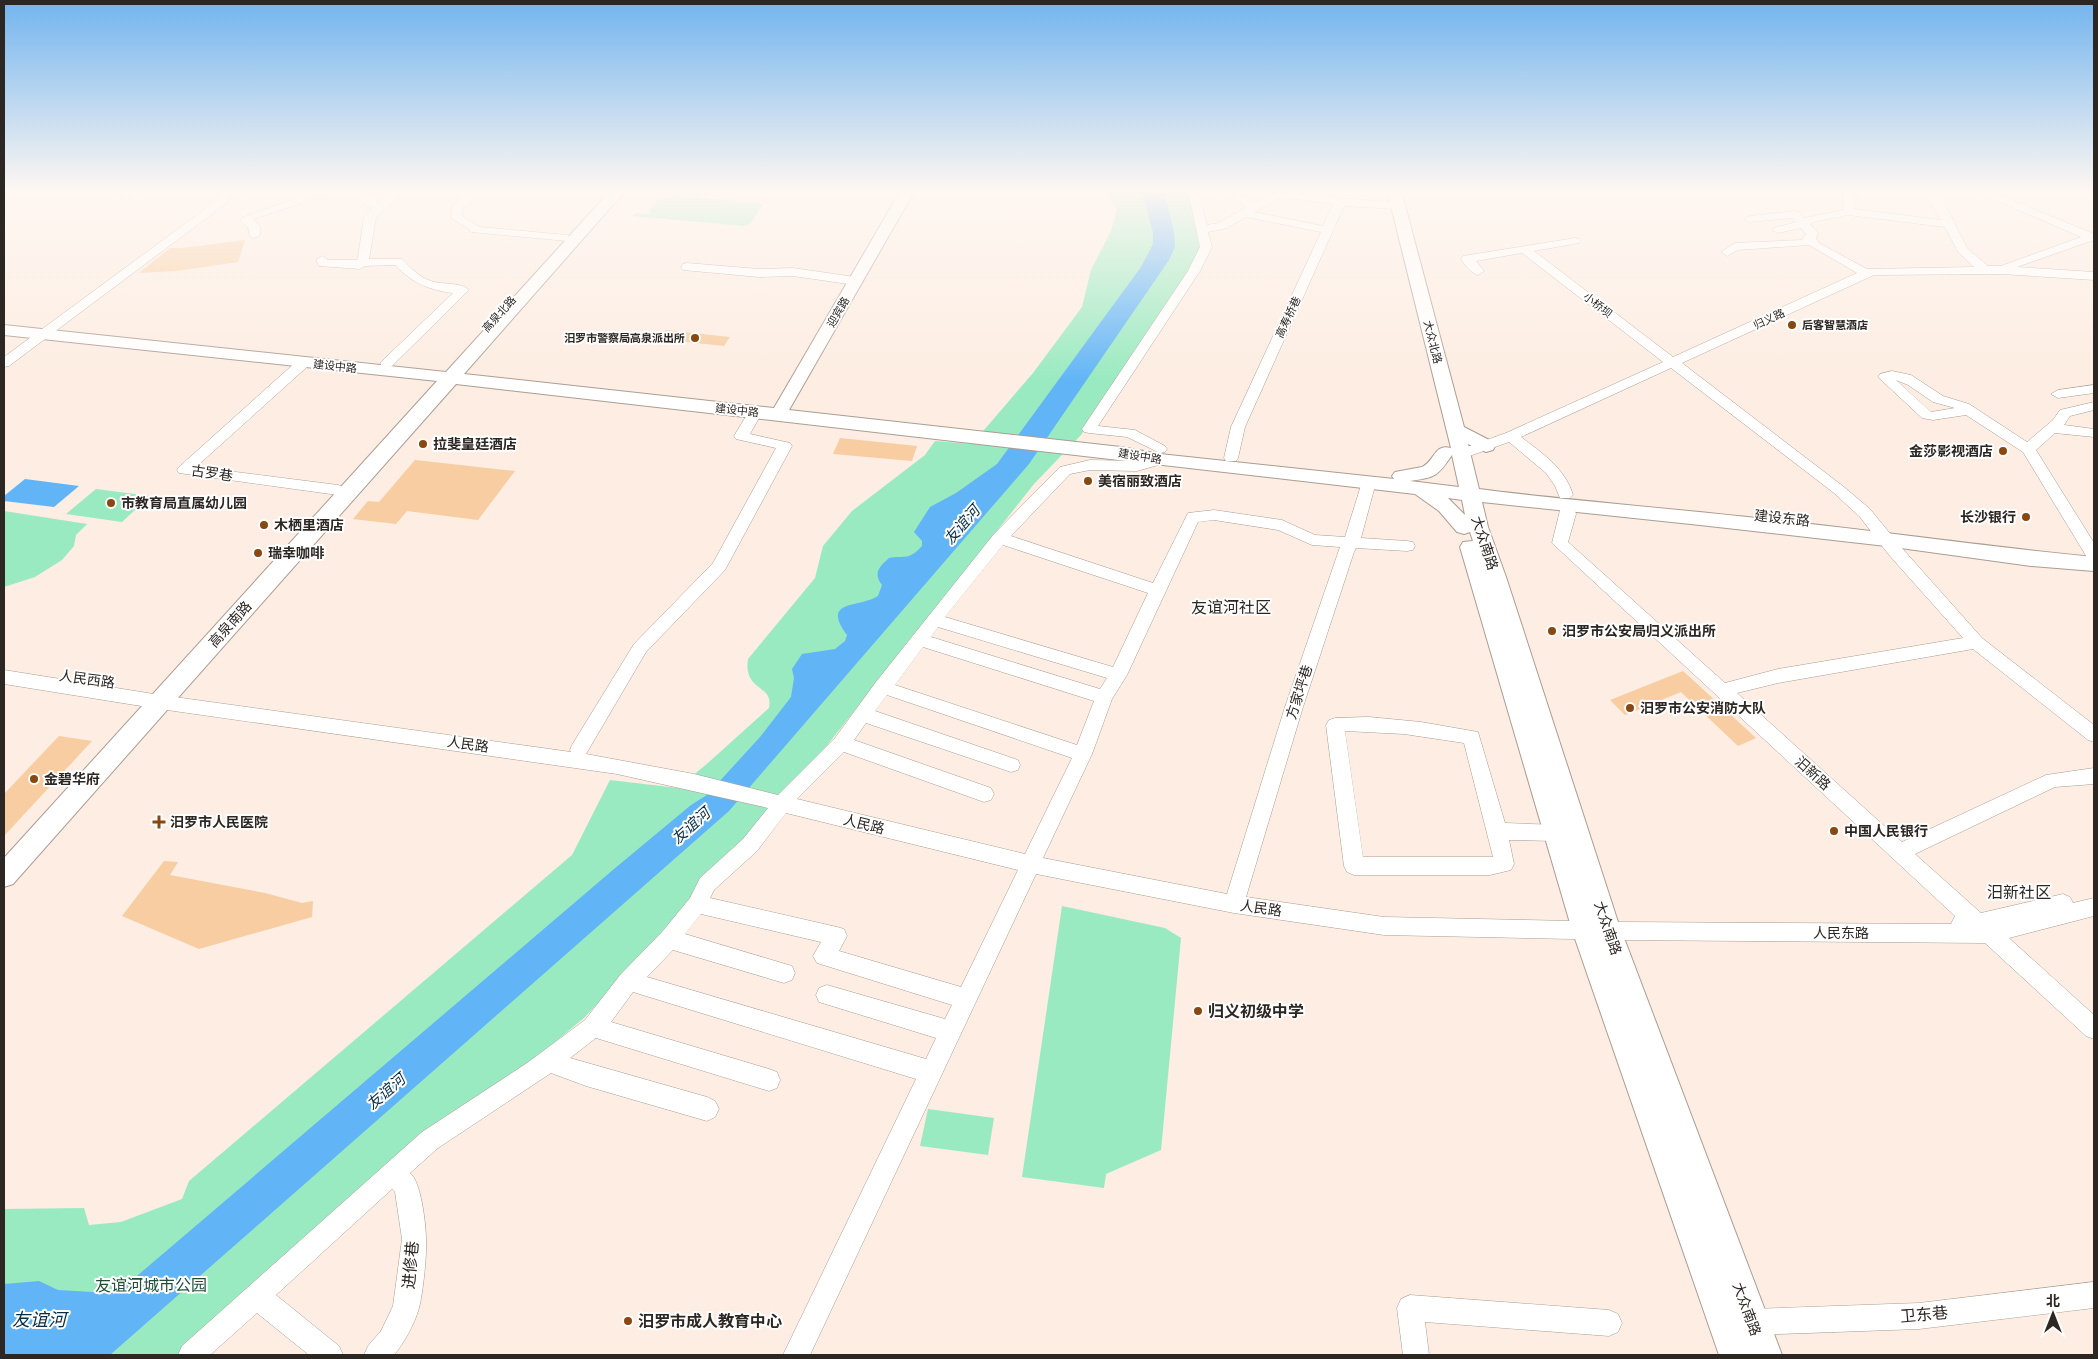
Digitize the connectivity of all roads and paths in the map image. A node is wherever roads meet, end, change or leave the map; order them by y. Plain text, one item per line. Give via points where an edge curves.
1 (151, 253) edge
2 (365, 253) edge
3 (555, 253) edge
4 (560, 253) edge
5 (871, 253) edge
6 (878, 253) edge
7 (1203, 253) edge
8 (1317, 253) edge
9 (1406, 253) edge
10 (1407, 253) edge
11 (1499, 253) edge
12 (1530, 253) edge
13 (1830, 253) edge
14 (1966, 253) edge
15 (2046, 253) edge
16 (322, 260) dead end
17 (360, 265) junction
18 (687, 267) dead end
19 (1985, 270) junction
20 (1999, 270) junction
21 (1478, 271) dead end
22 (1867, 274) junction
23 (2094, 277) edge
24 (855, 282) junction
25 (4, 324) edge
26 (4, 330) edge
27 (43, 332) junction
28 (4, 358) edge
29 (4, 363) edge
30 (304, 363) junction
31 (387, 364) junction
32 (1673, 364) junction
33 (449, 374) junction
34 (2076, 389) junction
35 (2094, 389) edge
36 (2058, 394) dead end
37 (2094, 405) edge
38 (788, 408) junction
39 (1969, 410) junction
40 (756, 411) junction
41 (2050, 428) junction
42 (1456, 430) junction
43 (973, 431) junction
44 (2094, 433) edge
45 (1512, 438) junction
46 (1486, 446) junction
47 (2028, 449) junction
48 (1160, 454) junction
49 (1456, 455) junction
50 (1231, 458) junction
51 (1369, 482) junction
52 (1408, 482) junction
53 (1462, 489) junction
54 (338, 490) junction
55 (1566, 501) junction
56 (1539, 503) junction
57 (1471, 527) junction
58 (1882, 534) junction
59 (1000, 538) junction
60 (1351, 544) junction
61 (1407, 546) dead end
62 (2092, 559) edge
63 (1157, 590) junction
64 (934, 620) junction
65 (921, 640) junction
66 (1976, 642) junction
67 (4, 667) edge
68 (1118, 675) junction
69 (4, 677) edge
70 (882, 687) junction
71 (1727, 689) junction
72 (158, 696) junction
73 (1104, 697) junction
74 (862, 714) junction
75 (2094, 734) edge
76 (841, 743) junction
77 (579, 750) junction
78 (1082, 754) junction
79 (1011, 765) dead end
80 (2094, 776) edge
81 (698, 779) junction
82 (984, 794) dead end
83 (778, 798) junction
84 (1497, 831) junction
85 (1556, 833) junction
86 (1904, 850) junction
87 (4, 852) edge
88 (1032, 859) junction
89 (4, 876) edge
90 (2094, 896) edge
91 (1235, 899) junction
92 (697, 904) junction
93 (2094, 907) edge
94 (1595, 926) junction
95 (1989, 927) junction
96 (669, 939) junction
97 (784, 973) dead end
98 (629, 981) junction
99 (827, 995) dead end
100 (966, 999) junction
101 (2094, 1017) edge
102 (592, 1027) junction
103 (2094, 1029) edge
104 (950, 1031) junction
105 (548, 1061) junction
106 (931, 1072) junction
107 (769, 1080) dead end
108 (707, 1109) dead end
109 (391, 1174) junction
110 (2094, 1294) edge
111 (256, 1296) junction
112 (1609, 1322) dead end
113 (1752, 1322) junction
114 (196, 1354) edge
115 (330, 1355) edge
116 (376, 1355) edge
117 (796, 1355) edge
118 (1416, 1355) edge
119 (1736, 1355) edge
120 (1764, 1355) edge

1 - 27 street
2 - 17 street
3 - 33 main road, 高泉北路
4 - 33 main road, 高泉北路
5 - 24 main road, 迎宾路
6 - 38 main road, 迎宾路
7 - 48 street via 1089,429 1130,433
8 - 50 street, 高寿桥巷 via 1238,427
9 - 49 main road, 大众北路
10 - 42 main road, 大众北路
11 - 21 street via 1467,259
12 - 32 street, 小桥坝
13 - 22 street
14 - 19 street
15 - 20 street
16 - 17 street via 323,263
17 - 31 street via 398,262 411,275 432,287 463,290
18 - 24 street via 759,273 793,272
19 - 20 street, 归义路
19 - 22 street, 归义路 via 1883,269
20 - 23 street, 归义路
22 - 32 street, 归义路
23 - 32 street via 2004,272 1875,273
24 - 38 main road, 迎宾路
25 - 27 main road, 建设中路
26 - 27 main road, 建设中路
27 - 28 street
27 - 29 street
27 - 30 main road, 建设中路
27 - 31 main road, 建设中路
30 - 33 main road, 建设中路
30 - 54 street, 古罗巷 via 184,470
31 - 33 main road, 建设中路
32 - 45 street, 归义路
32 - 58 street, 小桥坝 via 1839,490
33 - 38 main road, 建设中路
33 - 40 main road, 建设中路
33 - 54 main road, 高泉南路
33 - 72 main road, 高泉南路
34 - 35 street
34 - 36 street
34 - 37 street
37 - 41 street via 2065,413
38 - 43 main road, 建设中路
39 - 39 street via 1959,404 1939,400 1912,380 1893,376 1885,378 1928,415
39 - 47 street
40 - 43 main road, 建设中路
40 - 77 street via 741,436 785,446 719,566 640,648
41 - 44 street
41 - 47 street
42 - 46 main road
42 - 49 main road, 大众北路
43 - 48 main road, 建设中路
45 - 46 street, 归义路
45 - 49 street
45 - 55 street via 1554,473 1564,486
46 - 49 street, 归义路
47 - 62 street
48 - 50 main road, 建设中路
48 - 51 main road, 建设中路
48 - 59 street via 1137,466 1090,465 1065,470
49 - 52 main road
49 - 53 main road, 大众北路
50 - 52 main road, 建设中路
51 - 52 main road, 建设中路
51 - 60 street, 方家坪巷
52 - 53 main road, 建设中路
52 - 57 main road via 1441,501
53 - 55 main road, 建设东路
53 - 56 main road, 建设东路
53 - 57 main road, 大众南路
54 - 72 main road, 高泉南路
55 - 56 main road, 建设东路
55 - 58 main road, 建设东路
55 - 71 street, 汨新路 via 1568,514 1560,543
56 - 57 main road via 1495,508
57 - 85 main road, 大众南路
57 - 94 main road, 大众南路 via 1499,586
58 - 62 main road, 建设东路 via 2031,558
58 - 66 street, 小桥坝
59 - 63 street
59 - 64 street
60 - 61 street
60 - 63 street via 1312,540 1282,525 1214,515 1193,517
60 - 91 street, 方家坪巷 via 1294,707
63 - 68 street
64 - 65 street
64 - 68 street
65 - 70 street
65 - 73 street
66 - 71 street via 1778,676
66 - 75 street, 小桥坝
67 - 72 street, 人民西路
68 - 73 street
69 - 72 street, 人民西路
70 - 74 street
70 - 78 street
71 - 86 street, 汨新路
72 - 77 street, 人民路
72 - 81 street, 人民路
72 - 87 main road, 高泉南路
72 - 89 main road, 高泉南路
73 - 78 street
74 - 76 street
74 - 79 street
76 - 82 street
76 - 83 street
77 - 81 street, 人民路 via 625,758
78 - 88 street
80 - 86 street via 2053,780
81 - 83 street, 人民路
83 - 88 street, 人民路
83 - 92 street via 750,845 707,884
84 - 84 street via 1472,737 1424,728 1336,725 1354,866 1504,864
84 - 85 street
85 - 94 main road, 大众南路
86 - 95 street, 汨新路
88 - 91 street, 人民路
88 - 100 street
90 - 95 street, 人民东路
91 - 94 street, 人民路 via 1384,926
92 - 96 street
92 - 100 street via 837,936 824,956
93 - 95 street, 人民东路
94 - 95 street, 人民东路
94 - 113 main road, 大众南路
94 - 119 main road, 大众南路
95 - 101 street
95 - 103 street, 汨新路
96 - 97 street
96 - 98 street
98 - 102 street
98 - 106 street
99 - 104 street
100 - 104 street
102 - 105 street
102 - 107 street
104 - 106 street
105 - 108 street
105 - 109 street via 430,1140
106 - 117 street
109 - 111 street
109 - 116 street, 进修巷 via 406,1185 414,1239 406,1308 390,1340
110 - 113 street, 卫东巷 via 1919,1316
111 - 114 street
111 - 115 street
112 - 118 street via 1410,1308
113 - 120 main road, 大众南路

